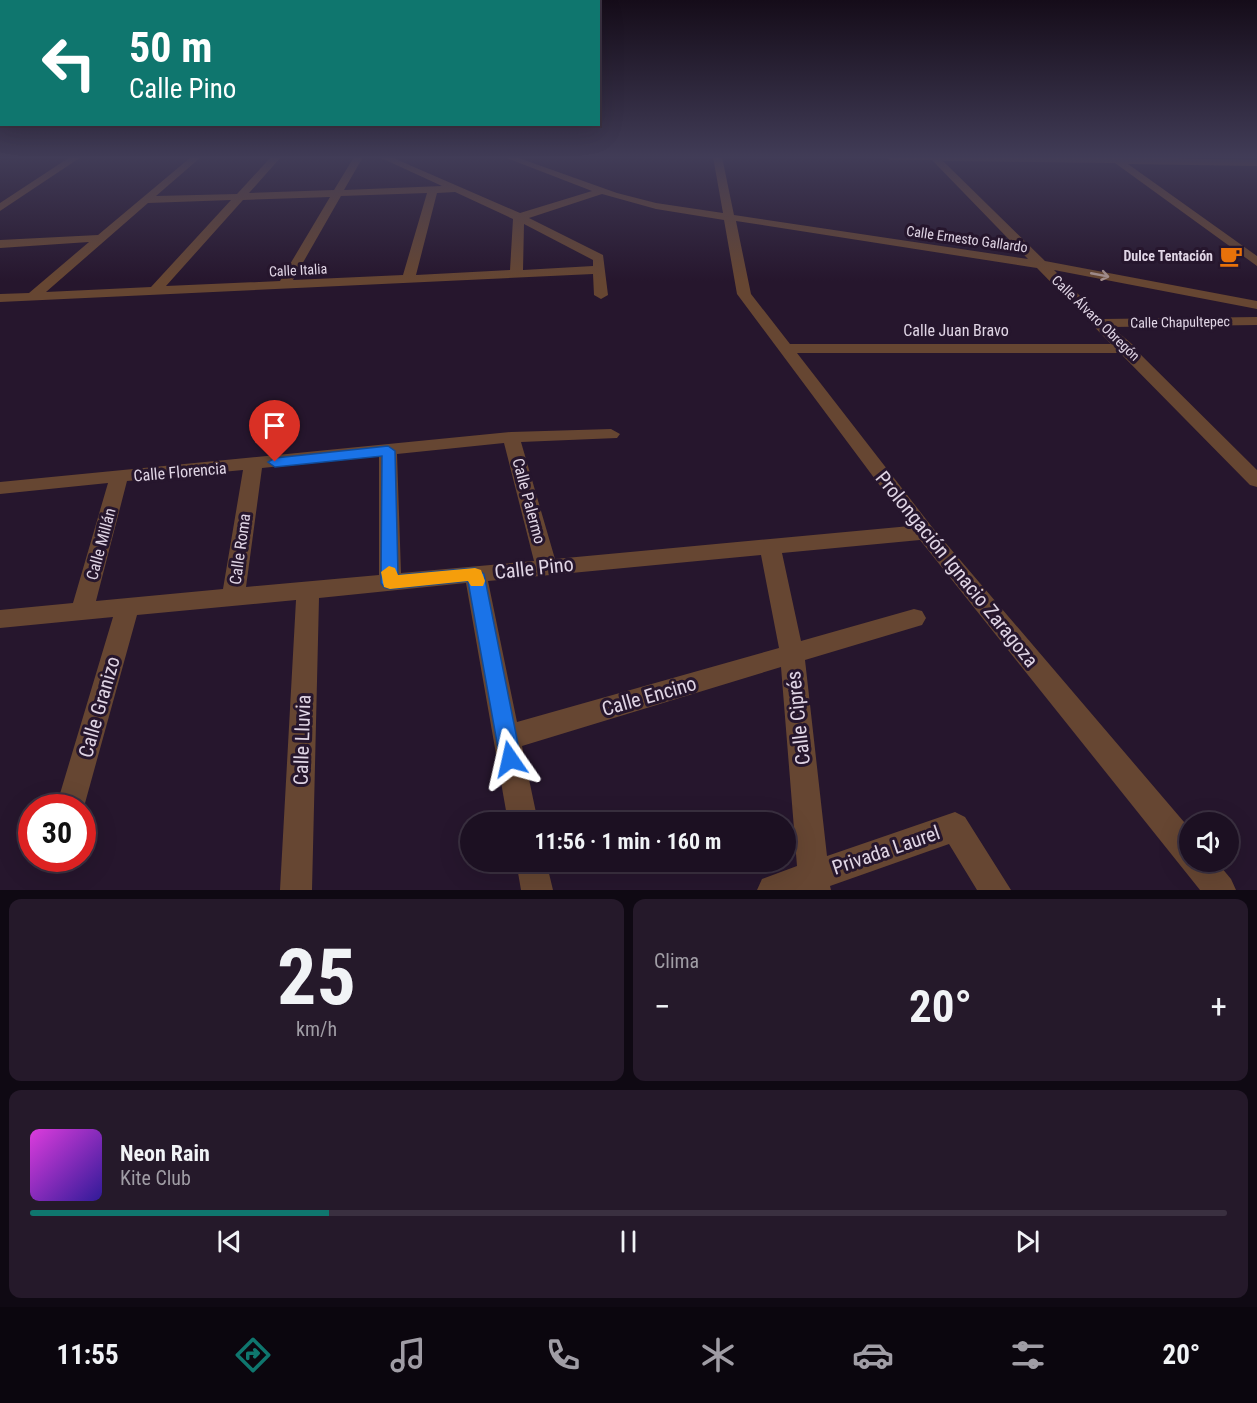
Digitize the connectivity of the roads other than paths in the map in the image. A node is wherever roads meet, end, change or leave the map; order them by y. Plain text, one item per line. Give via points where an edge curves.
1 (14, 199) edge
2 (181, 199) edge
3 (240, 199) edge
4 (333, 199) edge
5 (431, 199) edge
6 (477, 199) edge
7 (578, 199) edge
8 (626, 199) edge
9 (725, 199) edge
10 (976, 199) edge
11 (1169, 199) edge
12 (146, 200) joint
13 (0, 208) edge
14 (519, 217) junction
15 (729, 218) junction
16 (101, 238) junction
17 (0, 244) edge
18 (1257, 262) edge
19 (1042, 265) junction
20 (598, 270) junction
21 (516, 274) junction
22 (408, 279) junction
23 (284, 285) junction
24 (155, 291) junction
25 (601, 295) dead end
26 (32, 297) junction
27 (0, 298) edge
28 (1257, 305) edge
29 (1257, 321) edge
30 (1102, 323) junction
31 (785, 348) junction
32 (1128, 348) junction
33 (611, 434) dead end
34 (511, 437) junction
35 (388, 451) junction
36 (253, 465) junction
37 (119, 477) junction
38 (1257, 481) edge
39 (0, 488) edge
40 (925, 532) junction
41 (770, 547) junction
42 (546, 566) junction
43 (475, 574) junction
44 (390, 583) junction
45 (308, 590) junction
46 (233, 597) junction
47 (128, 607) junction
48 (82, 611) junction
49 (914, 618) dead end
50 (0, 619) edge
51 (792, 654) junction
52 (506, 738) junction
53 (75, 794) edge
54 (521, 812) edge
55 (1179, 840) edge
56 (533, 872) edge
57 (1205, 872) edge
58 (814, 882) edge
59 (296, 890) edge
60 (537, 890) edge
61 (773, 890) edge
62 (995, 890) edge
63 (1220, 890) edge

1 - 13 street
2 - 12 street
3 - 24 street
4 - 23 street
5 - 22 street
6 - 14 street
7 - 14 street
8 - 15 street, Calle Ernesto Gallardo
9 - 15 street, Prolongación Ignacio Zaragoza
10 - 19 street, Calle Álvaro Obregón
11 - 18 street
12 - 16 street
14 - 20 street via 599,258
14 - 21 street
15 - 19 street, Calle Ernesto Gallardo
15 - 31 street, Prolongación Ignacio Zaragoza via 744,294
16 - 17 street
16 - 26 street
19 -> 28 street, Calle Ernesto Gallardo
19 - 30 street, Calle Álvaro Obregón
20 - 21 street, Calle Italia
20 - 25 street
21 - 22 street, Calle Italia
22 - 23 street, Calle Italia
23 - 24 street, Calle Italia
24 - 26 street, Calle Italia
26 - 27 street, Calle Italia
29 - 30 street, Calle Chapultepec
30 - 32 street, Calle Álvaro Obregón
31 - 32 street, Calle Juan Bravo
31 - 40 street, Prolongación Ignacio Zaragoza
32 - 38 street, Calle Álvaro Obregón
33 - 34 street, Calle Florencia
34 - 35 street, Calle Florencia
34 - 42 street, Calle Palermo
35 - 36 street, Calle Florencia
35 - 44 street
36 - 37 street, Calle Florencia
36 - 46 street, Calle Roma
37 - 39 street, Calle Florencia
37 - 48 street, Calle Millán
40 - 41 street, Calle Pino
40 - 55 street, Prolongación Ignacio Zaragoza
41 - 42 street, Calle Pino
41 - 51 street, Calle Ciprés
42 - 43 street, Calle Pino
43 - 44 street, Calle Pino
43 - 52 street
44 - 45 street, Calle Pino
45 - 46 street, Calle Pino
45 - 59 street, Calle Lluvia
46 - 47 street, Calle Pino
47 - 48 street, Calle Pino
47 - 53 street, Calle Granizo
48 - 50 street, Calle Pino
49 - 51 street, Calle Encino
51 - 52 street, Calle Encino
51 - 58 street, Calle Ciprés
52 - 54 street
56 - 60 street
57 - 63 street
58 - 61 street
58 - 62 street, Privada Laurel via 955,827

